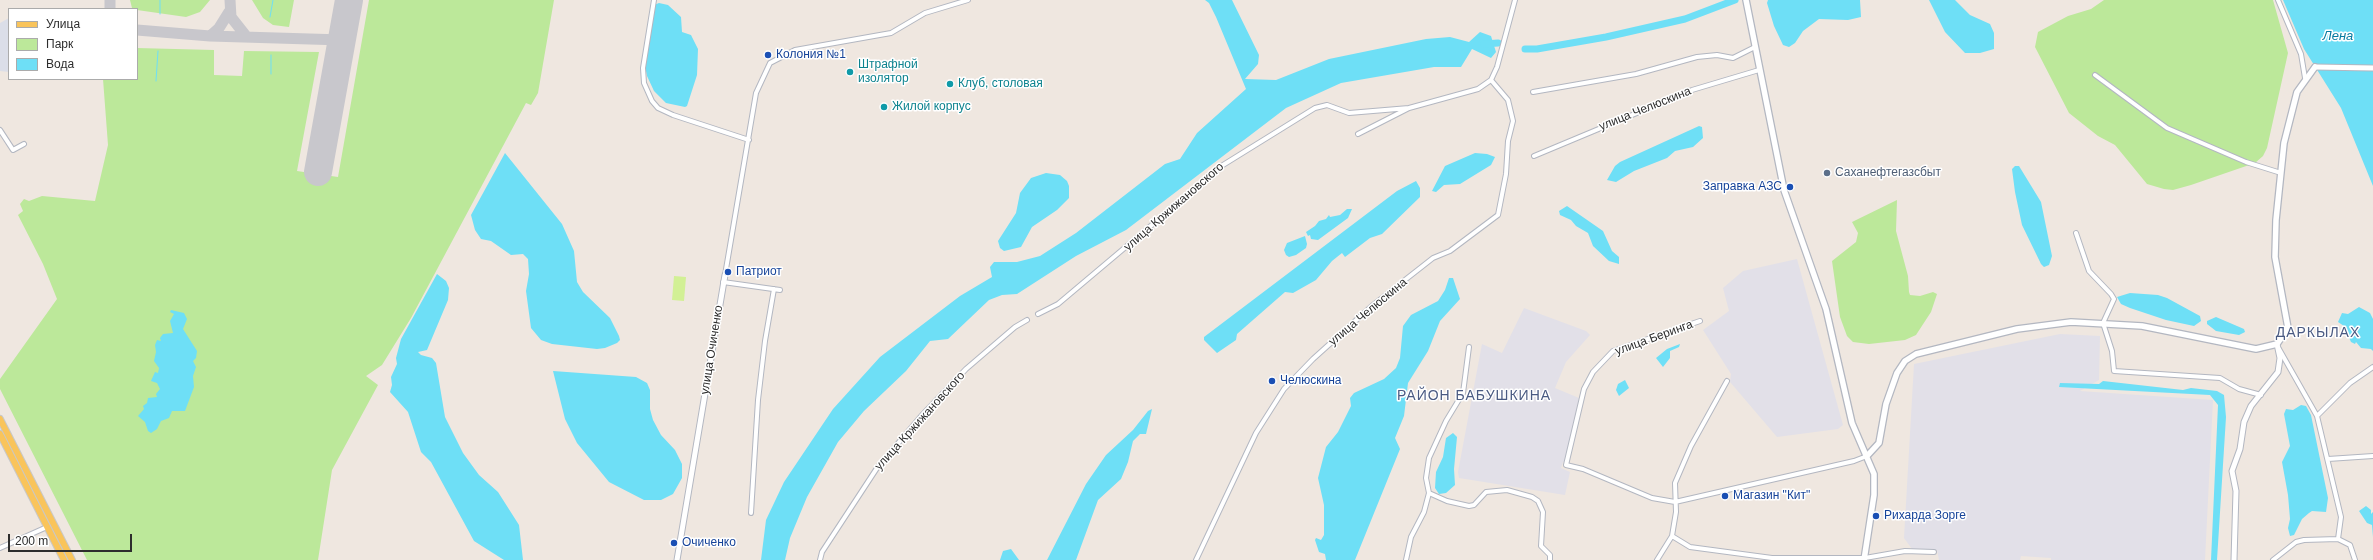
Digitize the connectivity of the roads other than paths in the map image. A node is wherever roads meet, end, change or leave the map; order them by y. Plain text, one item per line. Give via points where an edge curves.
1 (654, 0) edge
2 (968, 0) edge
3 (1515, 0) edge
4 (1746, 0) edge
5 (2278, 0) edge
6 (1755, 46) junction
7 (2316, 66) joint
8 (2373, 68) edge
9 (1759, 70) junction
10 (2096, 75) dead end
11 (2305, 78) junction
12 (1491, 80) junction
13 (1533, 92) dead end
14 (1409, 108) junction
15 (0, 130) edge
16 (1358, 134) dead end
17 (749, 140) junction
18 (24, 144) dead end
19 (1534, 156) dead end
20 (2281, 173) junction
21 (2076, 233) dead end
22 (725, 275) joint
23 (723, 282) junction
24 (774, 289) junction
25 (780, 290) dead end
26 (1038, 314) dead end
27 (1027, 320) dead end
28 (1700, 321) dead end
29 (2103, 323) junction
30 (2277, 344) junction
31 (1469, 347) dead end
32 (2373, 367) edge
33 (1727, 381) dead end
34 (2261, 395) junction
35 (2317, 416) junction
36 (0, 419) edge
37 (0, 434) edge
38 (1867, 456) junction
39 (2373, 456) edge
40 (2328, 459) junction
41 (1429, 493) junction
42 (1675, 502) junction
43 (751, 513) dead end
44 (54, 523) junction
45 (47, 527) junction
46 (1672, 536) junction
47 (2338, 539) junction
48 (0, 548) edge
49 (1934, 552) dead end
50 (1864, 559) edge
51 (64, 560) edge
52 (72, 560) edge
53 (677, 560) edge
54 (820, 560) edge
55 (1196, 560) edge
56 (1406, 560) edge
57 (1550, 560) edge
58 (1657, 560) edge
59 (2234, 560) edge
60 (2273, 560) edge
61 (2355, 560) edge

1 - 17 street via 643,68 644,83 652,101 658,108 673,115
2 - 17 street, улица Очиченко via 925,13 891,33 795,50 779,57 770,63 758,88
3 - 12 street via 1497,67
4 - 6 main road
5 - 11 street via 2301,54
6 - 9 main road
6 - 13 street via 1733,58 1717,55 1697,57 1636,74
7 - 8 street
7 - 11 main road
9 - 19 street, улица Челюскина via 1692,90
9 - 38 main road via 1784,190 1826,309 1852,423
10 - 20 street via 2167,128 2246,162
11 - 20 main road via 2297,92 2286,129
12 - 14 street, улица Кржижановского via 1478,90
12 - 55 street, улица Челюскина via 1508,100 1513,121 1498,215 1450,251 1433,258 1373,305 1284,389 1256,433
14 - 16 street, улица Кржижановского
14 - 26 street, улица Кржижановского via 1349,113 1327,105 1315,108 1223,165 1058,304
15 - 18 street via 13,150
17 - 22 street, улица Очиченко
20 - 30 main road via 2275,258 2288,328
21 - 29 street via 2090,271 2114,299
22 - 23 street, улица Очиченко
23 - 24 street
23 - 53 street, улица Очиченко
24 - 25 street
24 - 43 street via 764,341
27 - 54 street, улица Кржижановского via 1015,327 966,369 923,414 877,468 822,552
28 - 42 street, улица Беринга via 1613,351 1593,372 1584,389 1566,465 1583,469 1652,498
29 - 30 main road via 2142,326 2256,349
29 - 34 street via 2112,351 2114,371 2220,378 2239,389
29 - 38 main road via 2071,322 2017,329 1909,357 1894,380 1886,404 1879,443
30 - 34 street via 2280,358 2278,372
30 - 35 street
31 - 41 street via 1463,393 1446,421 1429,458 1426,478
32 - 35 street via 2350,383
33 - 42 street via 1686,454 1675,483
34 - 59 street via 2251,406 2244,422 2240,449 2232,471 2236,491
35 - 40 street
36 - 44 main road
37 - 45 main road
38 - 42 street
38 - 50 main road via 1875,482
39 - 40 street
40 - 47 street via 2328,471 2341,517
41 - 56 street via 1424,512 1411,537
41 - 57 street via 1447,501 1469,506 1474,505 1483,494 1490,492 1507,490 1532,496 1543,512 1541,546 1550,555
42 - 46 street
44 - 45 main road
44 - 52 main road
45 - 48 street
45 - 51 main road
46 - 50 street via 1690,547 1754,556
46 - 58 street
47 - 60 street via 2296,542
47 - 61 street via 2350,545
49 - 50 street via 1905,551

